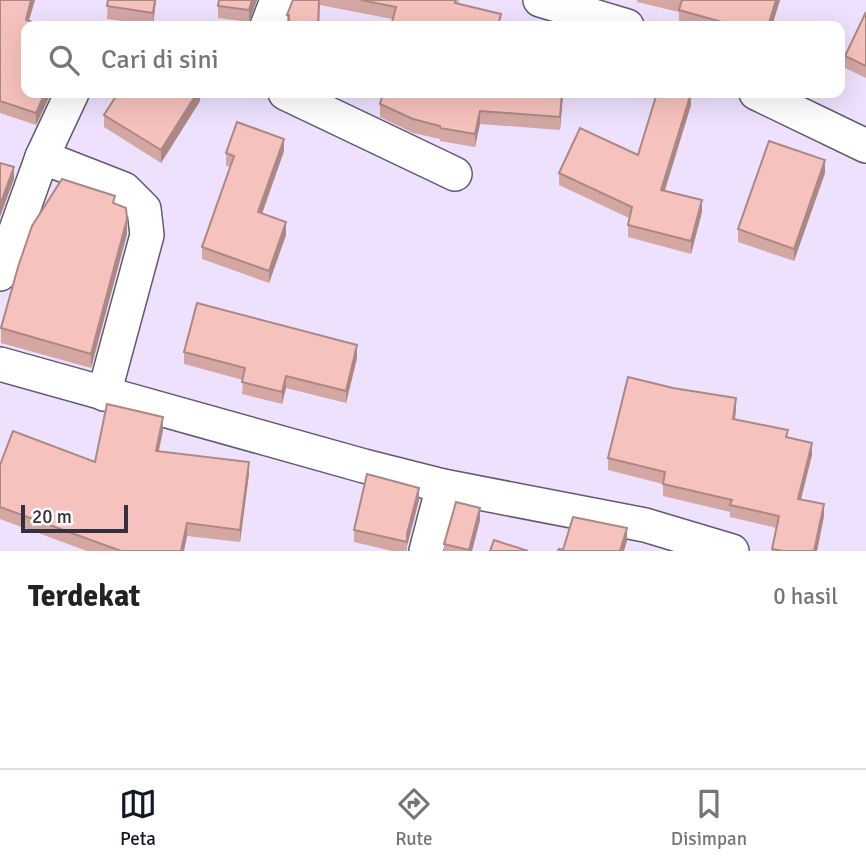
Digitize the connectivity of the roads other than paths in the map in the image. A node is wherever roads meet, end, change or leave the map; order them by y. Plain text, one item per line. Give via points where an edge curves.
1 (276, 0) edge
2 (540, 0) edge
3 (269, 21) edge
4 (610, 21) edge
5 (70, 98) edge
6 (295, 98) edge
7 (766, 98) edge
8 (866, 146) edge
9 (42, 157) junction
10 (455, 174) dead end
11 (0, 274) edge
12 (0, 364) edge
13 (104, 394) junction
14 (443, 485) junction
15 (642, 538) edge
16 (426, 551) edge
17 (732, 551) edge

1 - 3 street
2 - 4 street
5 - 9 street
6 - 10 street
7 - 8 street
9 - 11 street
9 - 13 street via 124,189 144,209 147,235
12 - 13 street
13 - 14 street
14 - 15 street
14 - 16 street
15 - 17 street

